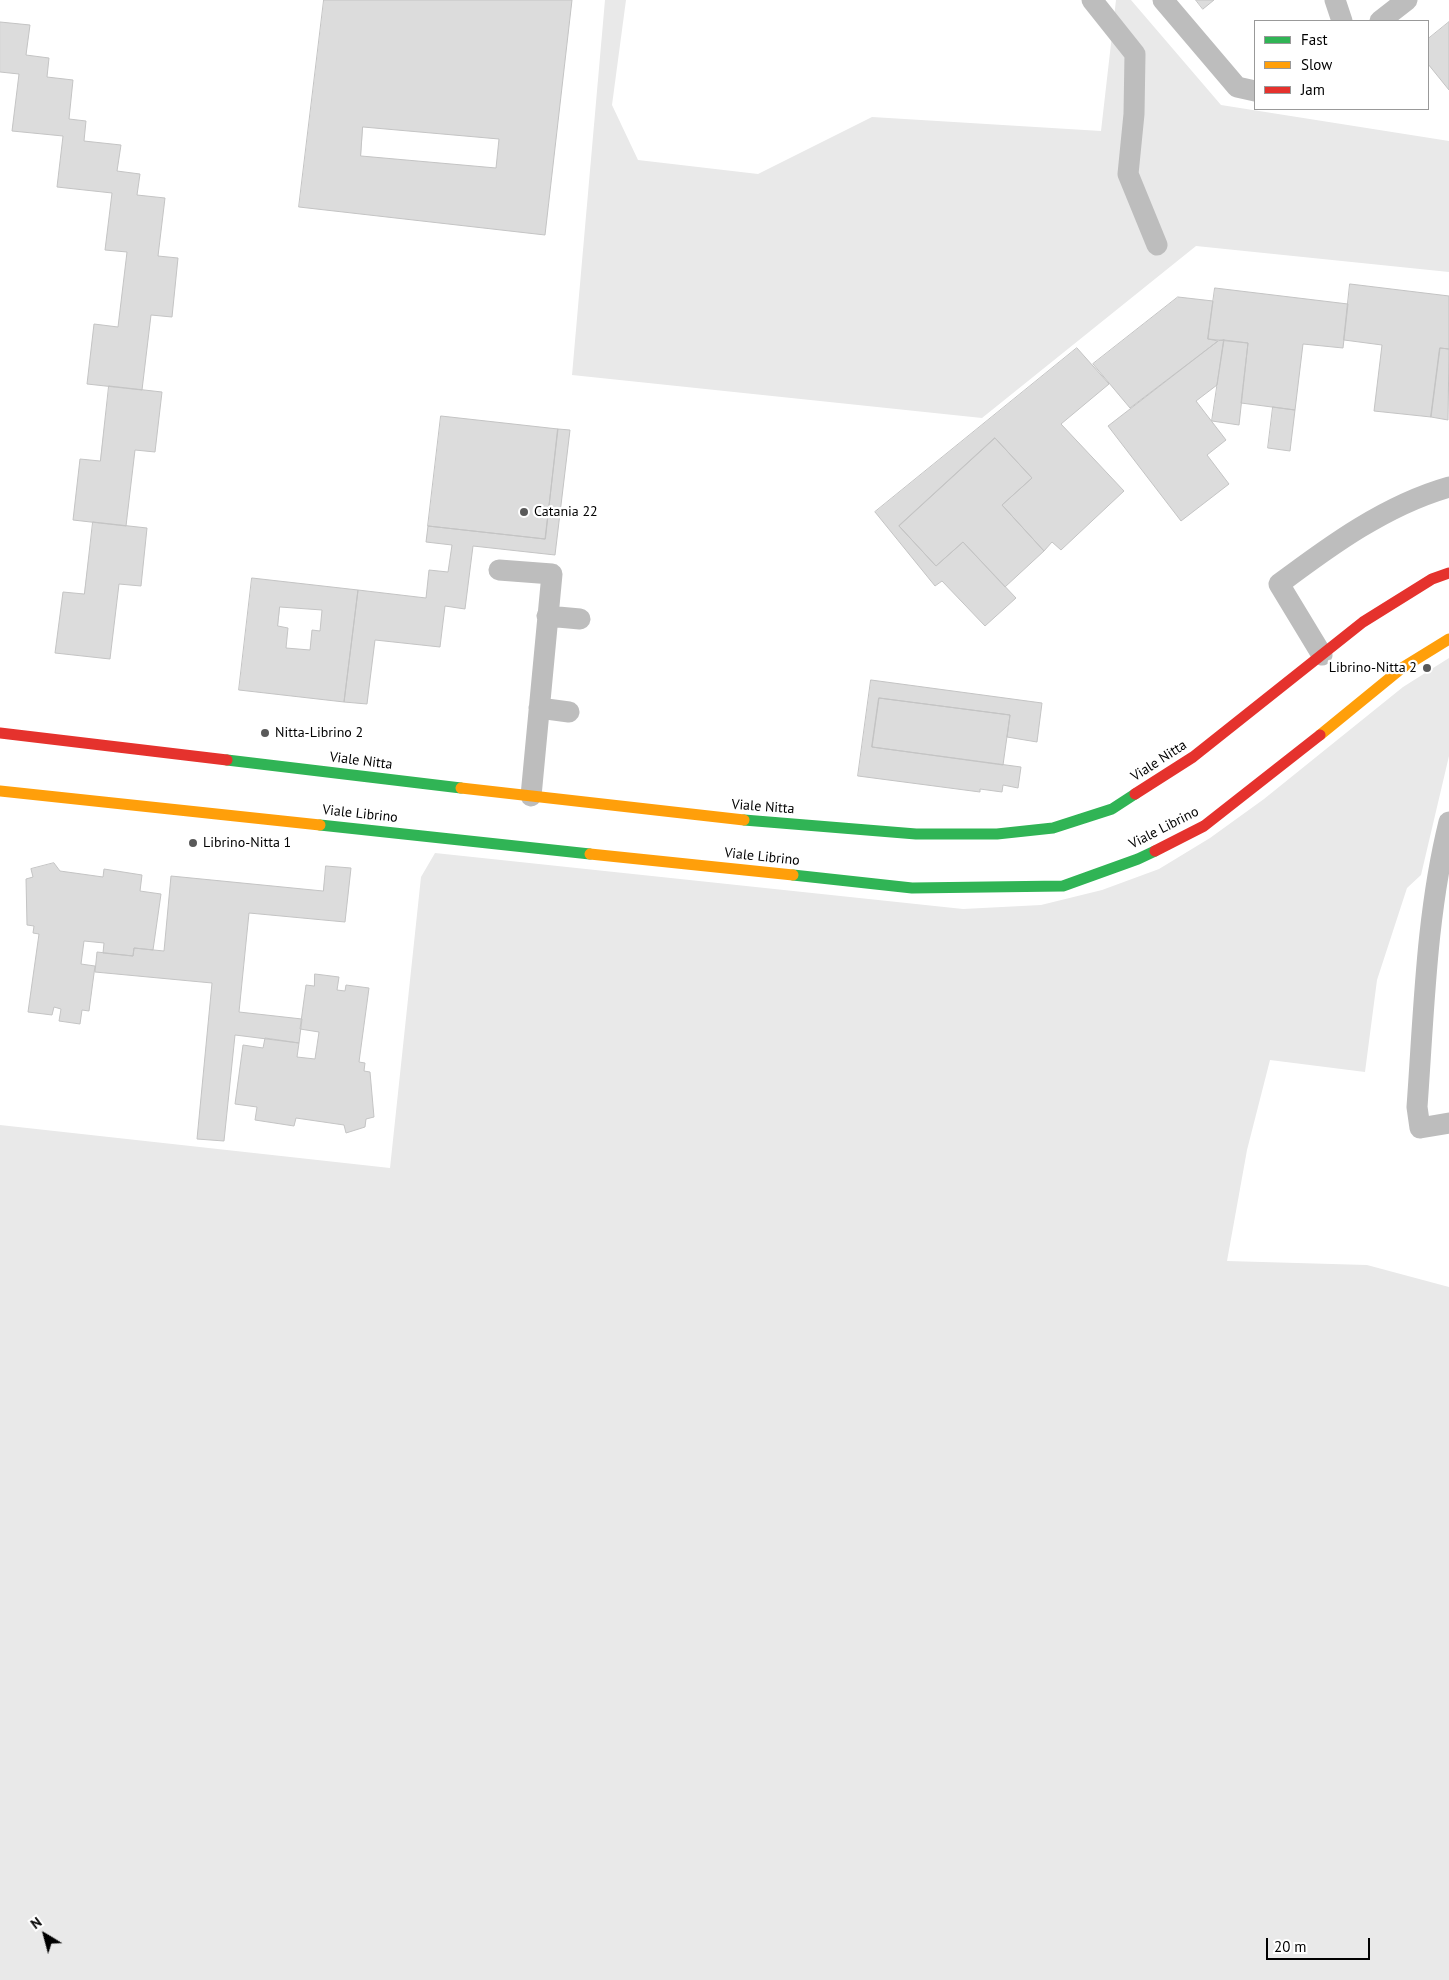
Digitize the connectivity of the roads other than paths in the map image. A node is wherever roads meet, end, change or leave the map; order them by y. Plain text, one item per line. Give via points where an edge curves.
1 (1092, 0) edge
2 (1163, 0) edge
3 (1335, 0) edge
4 (1406, 0) edge
5 (1342, 20) edge
6 (1381, 20) edge
7 (1254, 91) edge
8 (1157, 245) dead end
9 (1449, 487) edge
10 (499, 570) dead end
11 (1449, 573) edge
12 (547, 616) junction
13 (580, 619) dead end
14 (1449, 639) edge
15 (1322, 654) junction
16 (539, 708) junction
17 (569, 712) dead end
18 (0, 733) edge
19 (0, 791) edge
20 (531, 796) junction
21 (1449, 822) edge
22 (1449, 1123) edge

1 - 8 lane via 1135,54 1128,174
2 - 7 lane via 1238,88
3 - 5 lane
4 - 6 lane
9 - 15 lane via 1428,493 1368,522 1319,553 1279,584
10 - 12 lane via 552,574
11 - 15 main road, Viale Nitta via 1432,579 1363,622
12 - 13 lane
12 - 16 lane
14 - 19 main road, Viale Librino via 1402,668 1204,826 1138,859 1063,886 912,888
15 - 20 main road, Viale Nitta via 1185,763 1112,810 1053,828 997,834 916,834 703,817
16 - 17 lane
16 - 20 lane
18 - 20 main road, Viale Nitta
21 - 22 lane via 1438,866 1426,972 1418,1107 1420,1128

